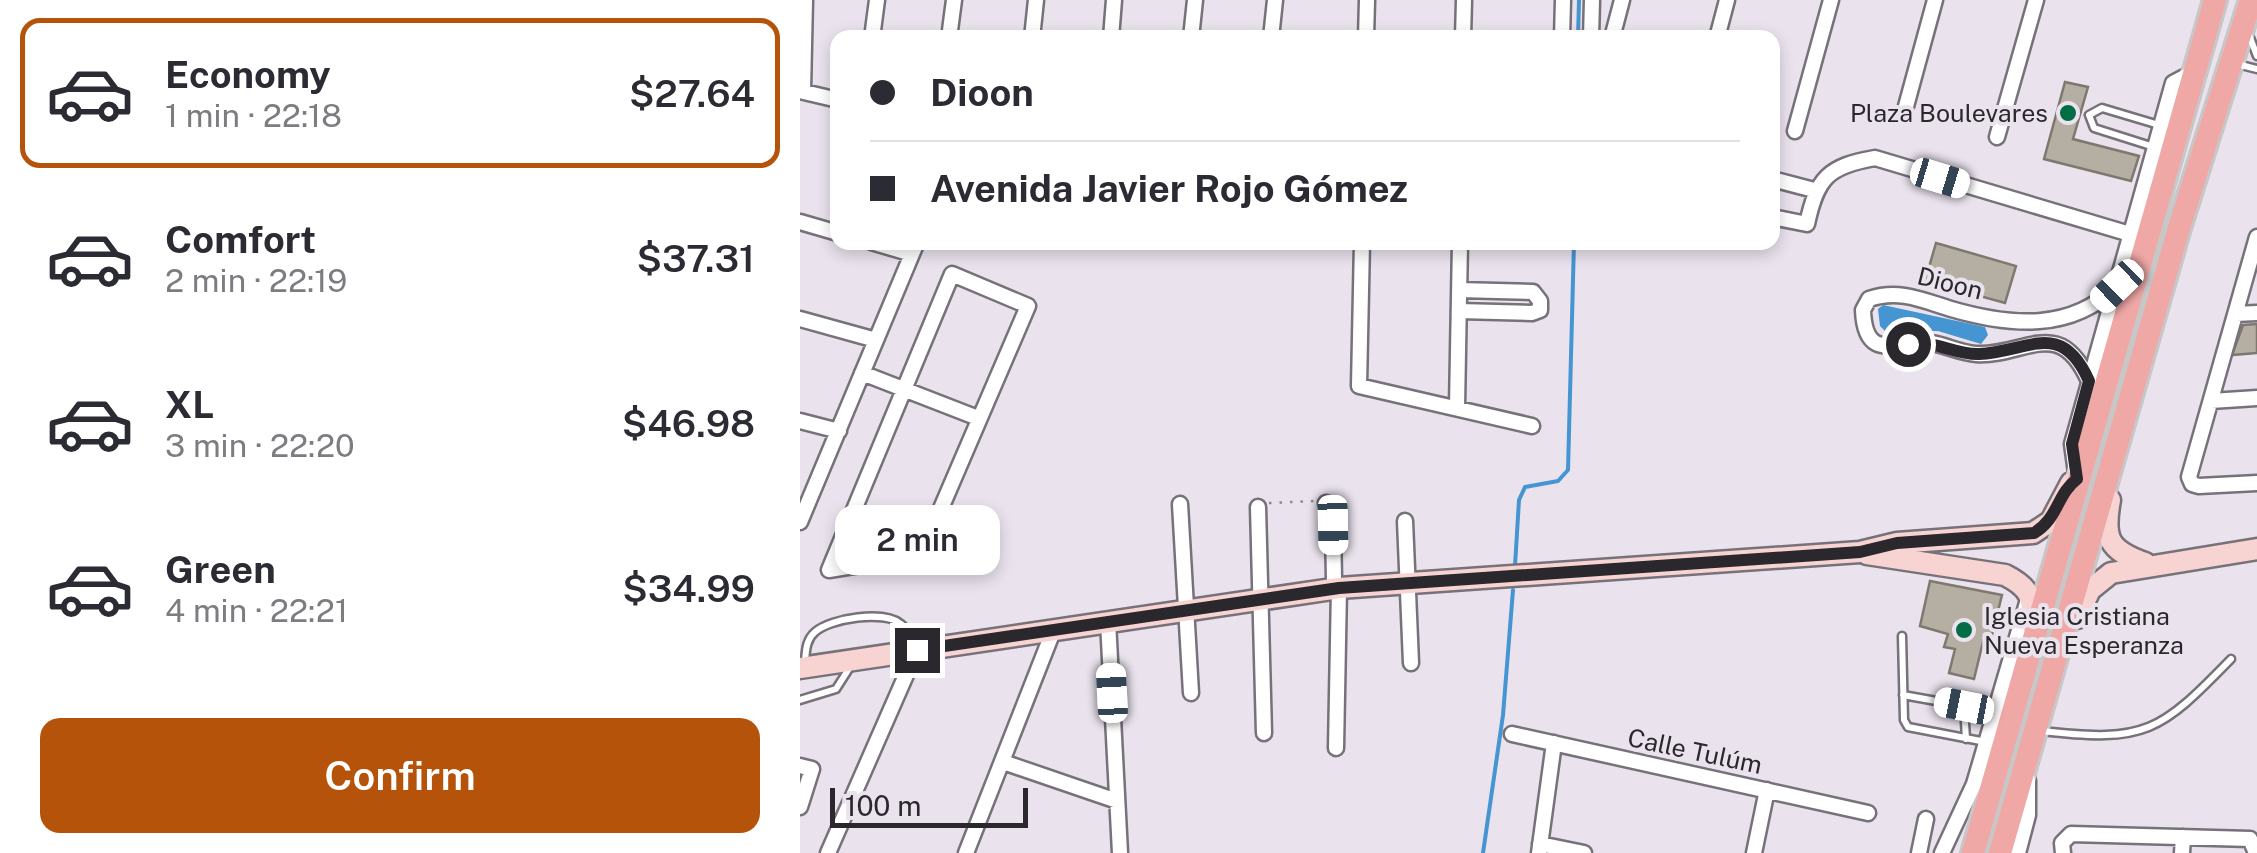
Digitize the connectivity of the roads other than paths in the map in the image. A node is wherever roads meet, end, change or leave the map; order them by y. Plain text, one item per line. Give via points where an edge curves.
1 (876, 0) edge
2 (954, 0) edge
3 (1036, 0) edge
4 (1114, 0) edge
5 (1195, 0) edge
6 (1276, 0) edge
7 (1367, 0) edge
8 (1464, 0) edge
9 (1562, 0) edge
10 (1592, 0) edge
11 (1622, 0) edge
12 (1727, 0) edge
13 (1831, 0) edge
14 (1936, 0) edge
15 (2036, 0) edge
16 (2215, 0) edge
17 (803, 7) edge
18 (2245, 7) edge
19 (873, 30) edge
20 (951, 30) edge
21 (1033, 30) edge
22 (1111, 30) edge
23 (1192, 30) edge
24 (1272, 30) edge
25 (1366, 30) edge
26 (1464, 30) edge
27 (1562, 30) edge
28 (1592, 30) edge
29 (1614, 30) edge
30 (1719, 30) edge
31 (2255, 55) edge
32 (2234, 58) junction
33 (2257, 70) edge
34 (2194, 72) junction
35 (2223, 87) junction
36 (802, 91) edge
37 (830, 98) edge
38 (1905, 110) dead end
39 (2171, 122) junction
40 (1795, 131) dead end
41 (1997, 137) dead end
42 (2156, 147) junction
43 (1780, 181) edge
44 (1814, 190) junction
45 (1780, 219) edge
46 (800, 222) edge
47 (2179, 228) junction
48 (830, 231) edge
49 (2257, 236) edge
50 (2140, 237) junction
51 (913, 250) edge
52 (1362, 250) edge
53 (1460, 250) edge
54 (2117, 286) junction
55 (1459, 290) junction
56 (1459, 311) junction
57 (2257, 313) edge
58 (2235, 314) junction
59 (2004, 318) junction
60 (800, 319) edge
61 (2056, 322) junction
62 (876, 340) junction
63 (2052, 343) junction
64 (2002, 349) junction
65 (862, 373) junction
66 (2089, 381) junction
67 (904, 390) junction
68 (2257, 398) edge
69 (2211, 400) junction
70 (1457, 407) junction
71 (2126, 415) junction
72 (978, 418) junction
73 (800, 420) edge
74 (1532, 426) dead end
75 (839, 431) junction
76 (2077, 479) junction
77 (2257, 483) edge
78 (1326, 503) road end
79 (1180, 504) dead end
80 (1258, 507) road end
81 (1406, 520) dead end
82 (800, 521) edge
83 (2257, 549) edge
84 (1860, 552) junction
85 (2146, 564) junction
86 (1408, 581) junction
87 (1339, 588) junction
88 (2029, 593) junction
89 (1261, 599) junction
90 (1186, 610) junction
91 (1108, 621) junction
92 (1054, 629) junction
93 (2033, 635) junction
94 (1902, 636) dead end
95 (917, 650) junction
96 (2231, 659) dead end
97 (855, 660) junction
98 (1412, 663) dead end
99 (802, 668) edge
100 (2051, 680) junction
101 (1191, 693) dead end
102 (1903, 695) junction
103 (800, 700) edge
104 (2036, 730) junction
105 (1264, 733) dead end
106 (1512, 734) dead end
107 (1966, 739) junction
108 (1554, 743) junction
109 (1988, 743) junction
110 (1336, 748) dead end
111 (1003, 762) junction
112 (2027, 762) junction
113 (800, 766) edge
114 (1767, 790) junction
115 (1118, 801) junction
116 (800, 808) edge
117 (1868, 813) dead end
118 (1926, 819) dead end
119 (1982, 819) junction
120 (2183, 845) edge
121 (2255, 847) edge
122 (1540, 848) edge
123 (828, 853) edge
124 (966, 853) edge
125 (1120, 853) edge
126 (1584, 853) edge
127 (1754, 853) edge
128 (1918, 853) edge
129 (1942, 853) edge
130 (1963, 853) edge
131 (1973, 853) edge
132 (2000, 853) edge
133 (2018, 853) edge
134 (2062, 853) edge

1 - 19 street
2 - 20 street
3 - 21 street
4 - 22 street
5 - 23 street
6 - 24 street
7 - 25 street
8 - 26 street
9 - 27 street
10 - 28 street
11 - 29 street
12 - 30 street
13 - 40 street
14 - 38 street
15 - 41 street
16 - 34 main road
17 - 36 street
18 - 31 lane
18 - 32 main road
31 - 32 lane
32 - 33 lane
32 - 35 main road
34 - 35 main road via 2204,94
34 - 39 main road
35 - 47 main road
36 - 37 street
39 - 42 street
39 - 42 lane via 2102,108 2090,115 2094,128
39 - 47 main road via 2192,113 2202,126
39 - 50 main road
42 - 50 street
43 - 44 street
44 - 45 street via 1806,224
44 - 50 street via 1840,164 1875,158
46 - 48 street
47 - 71 main road
49 - 58 street
50 - 54 street
50 - 76 main road
51 - 62 street
52 - 70 street via 1359,386
53 - 55 street
54 - 61 street via 2085,313
54 - 66 street
55 - 56 street
55 - 56 street via 1533,292 1540,310
56 - 70 street
57 - 58 street
58 - 69 street
59 - 61 street, Dioon
59 - 64 street via 2010,330
59 - 64 street, Dioon via 1899,294 1868,299 1863,310 1869,335 1880,346 1922,342 1978,354
60 - 62 street
61 - 63 street
62 - 65 street
63 - 64 street, Dioon
63 - 66 street via 2072,353
65 - 67 street
65 - 75 street
66 - 76 street via 2072,444
67 - 72 street
67 - 72 street via 952,274 1028,306
67 - 72 street via 829,570 921,555
68 - 69 street
69 - 77 street via 2192,484
70 - 74 street
71 - 85 street via 2105,529 2112,548
71 - 100 main road
73 - 75 street
75 - 82 street
76 - 84 street via 2065,488 2050,521 2034,533
76 - 93 main road
78 - 87 street
79 - 90 street
80 - 89 street
81 - 86 street
83 - 85 street
84 - 86 street
84 - 88 street via 2004,575
85 - 100 street via 2096,582
86 - 87 street
86 - 98 street
87 - 89 street
87 - 110 street
88 - 93 street
88 - 109 street
89 - 90 street
89 - 105 street
90 - 91 street
90 - 101 street
91 - 92 street
91 - 115 street
92 - 95 street
92 - 111 street
93 - 119 main road
94 - 102 lane
95 - 97 street
95 - 99 lane via 902,624 888,618 842,620 817,629
95 - 123 street
96 - 104 lane via 2150,730
97 - 99 street
97 - 103 lane via 836,689
100 - 104 main road
102 - 107 lane via 1908,727
102 - 107 lane via 1964,706
104 - 112 main road
106 - 108 street, Calle Tulúm
107 - 109 lane
108 - 114 street, Calle Tulúm
108 - 122 street
109 - 129 street
111 - 115 street
111 - 124 street
112 - 132 main road
112 - 133 street via 2028,815
113 - 116 street via 813,776
114 - 117 street, Calle Tulúm
114 - 127 street
115 - 125 street
118 - 128 street
119 - 130 street
119 - 131 main road
120 - 121 street
120 - 134 street via 2070,834
122 - 126 street

